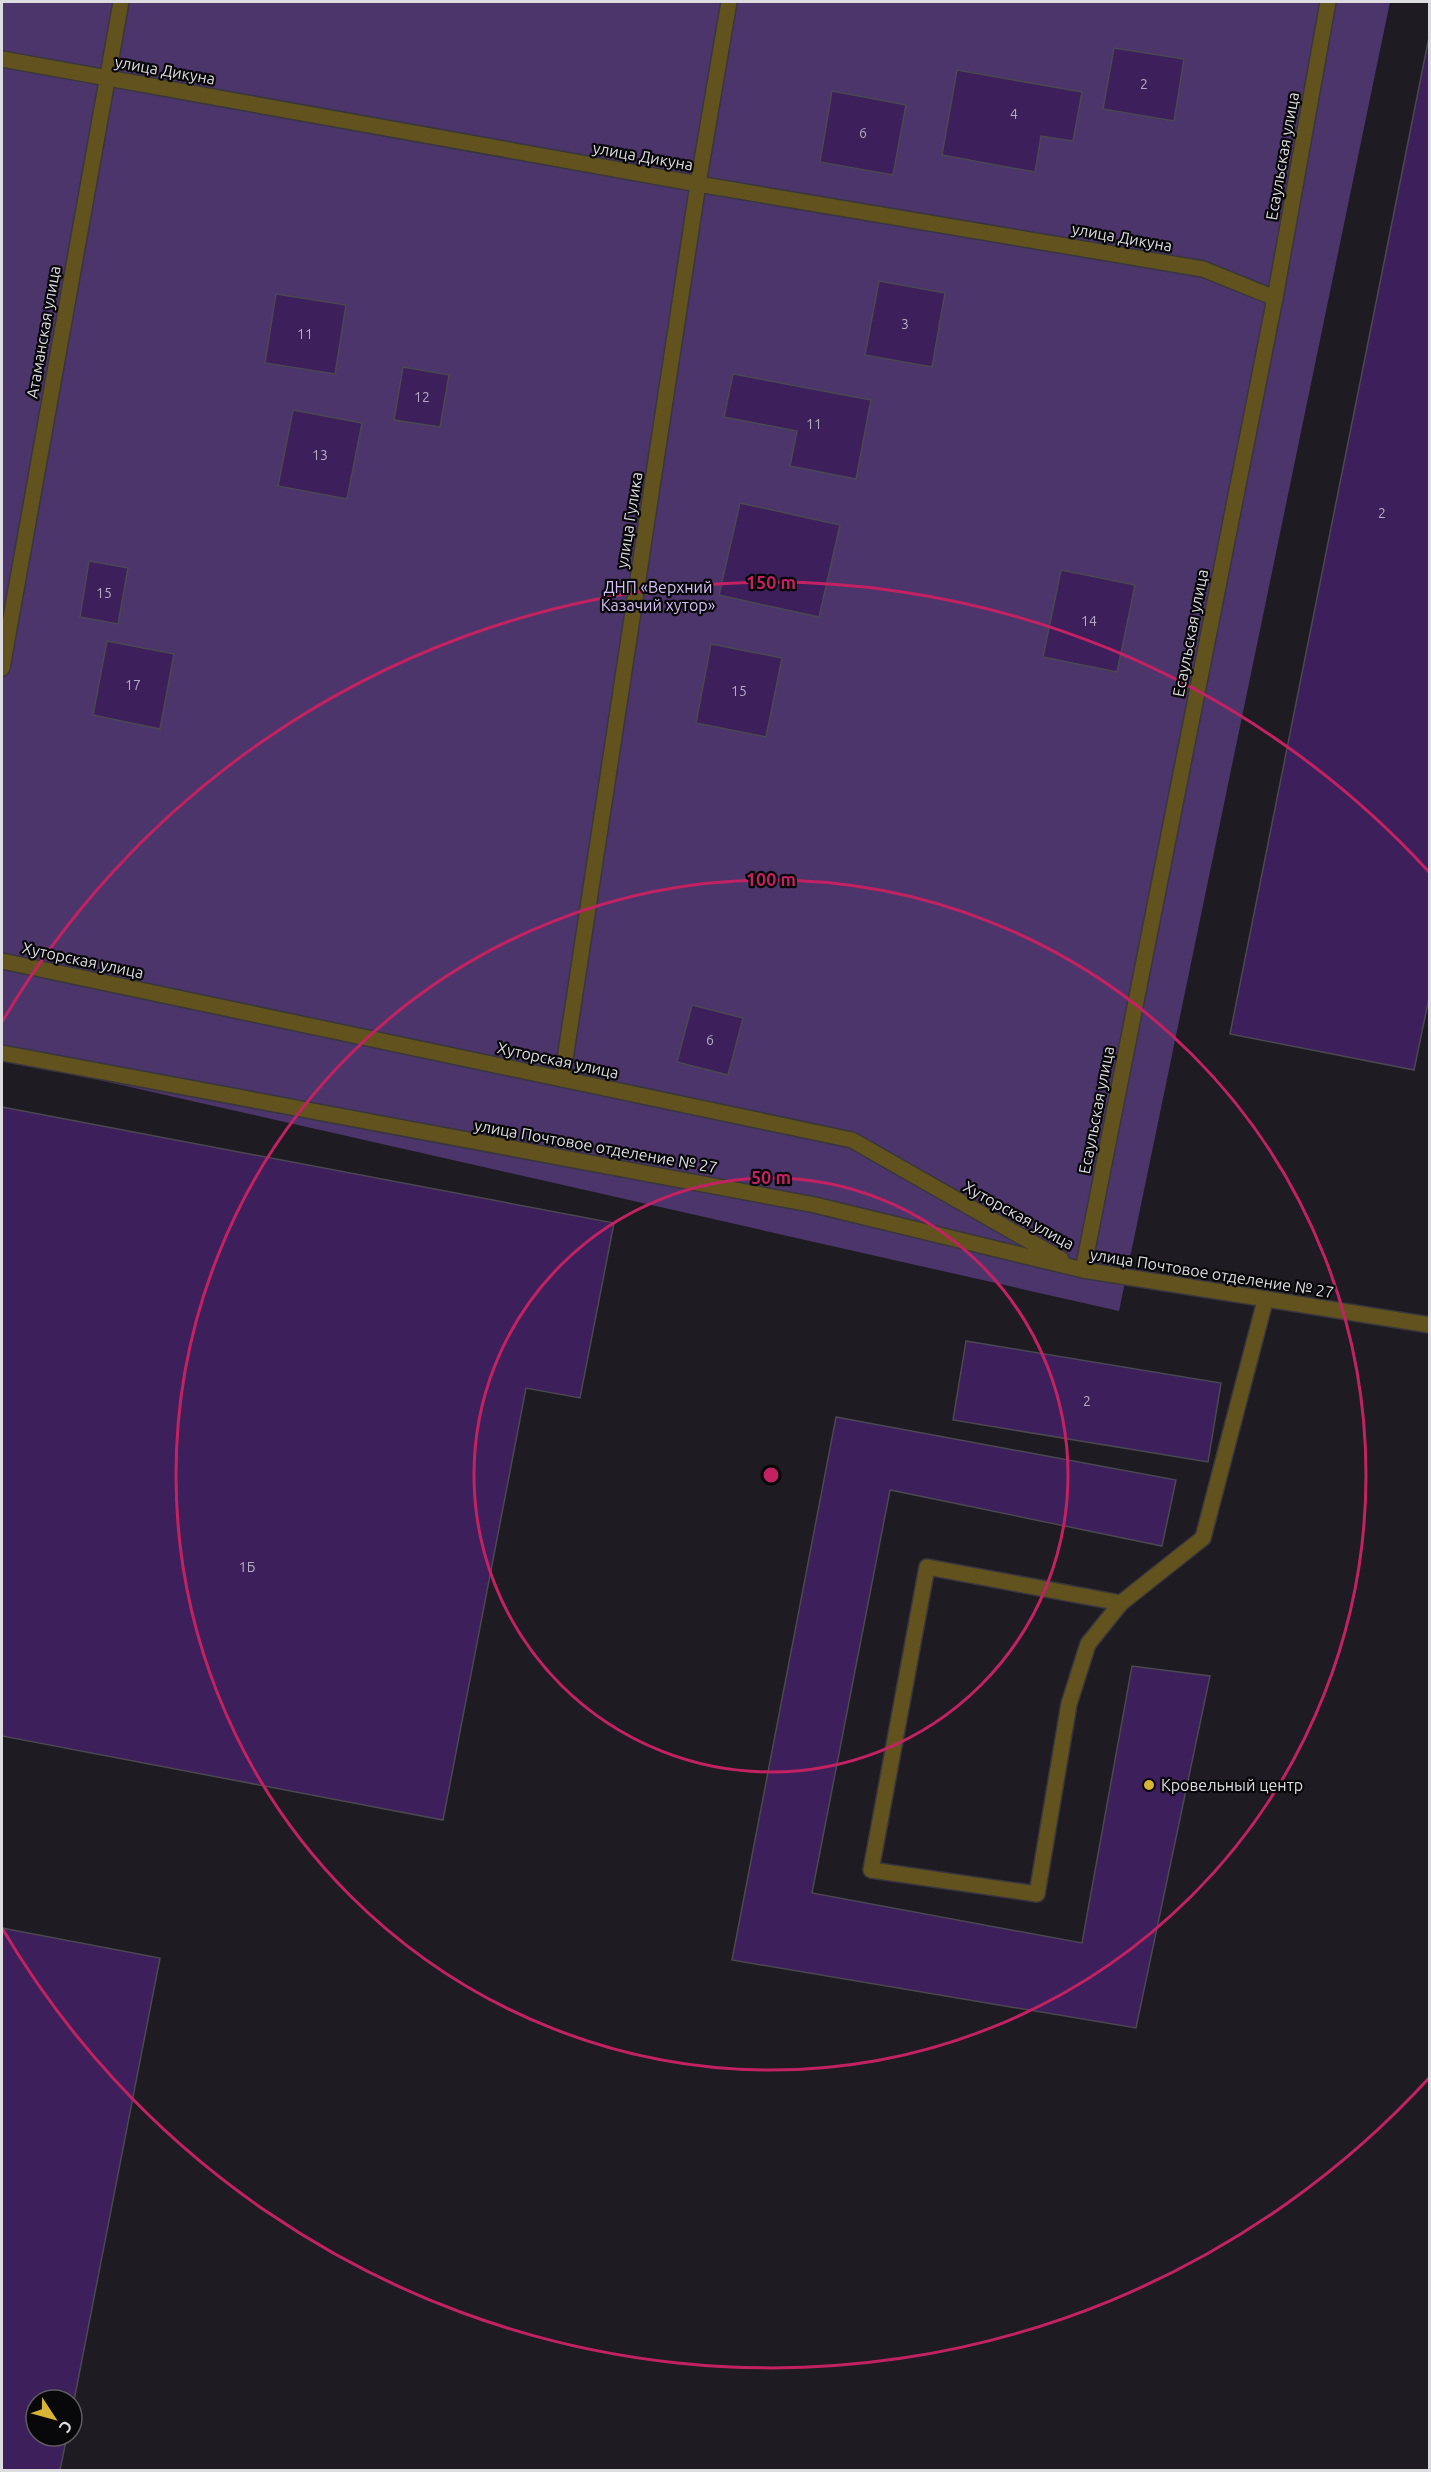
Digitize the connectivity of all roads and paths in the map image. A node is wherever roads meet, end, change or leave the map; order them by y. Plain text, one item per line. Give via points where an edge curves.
1 (121, 2) edge
2 (729, 2) edge
3 (1329, 2) edge
4 (2, 59) edge
5 (107, 78) junction
6 (698, 184) junction
7 (1275, 298) junction
8 (2, 668) edge
9 (2, 961) edge
10 (2, 1053) edge
11 (562, 1079) junction
12 (1081, 1270) junction
13 (1265, 1301) junction
14 (1430, 1325) edge
15 (1121, 1603) junction

1 - 5 street, Атаманская улица
2 - 6 street, улица Гулика
3 - 7 street, Есаульская улица
4 - 5 street, улица Дикуна
5 - 6 street, улица Дикуна
5 - 8 street, Атаманская улица
6 - 7 street, улица Дикуна via 1203,269
6 - 11 street, улица Гулика
7 - 12 street, Есаульская улица
9 - 11 street, Хуторская улица
10 - 12 street, улица Почтовое отделение № 27 via 815,1205
11 - 12 street, Хуторская улица via 852,1140
12 - 13 street, улица Почтовое отделение № 27
13 - 14 street, улица Почтовое отделение № 27
13 - 15 street via 1203,1538
15 - 15 street via 1088,1644 1069,1704 1037,1894 871,1870 927,1567

